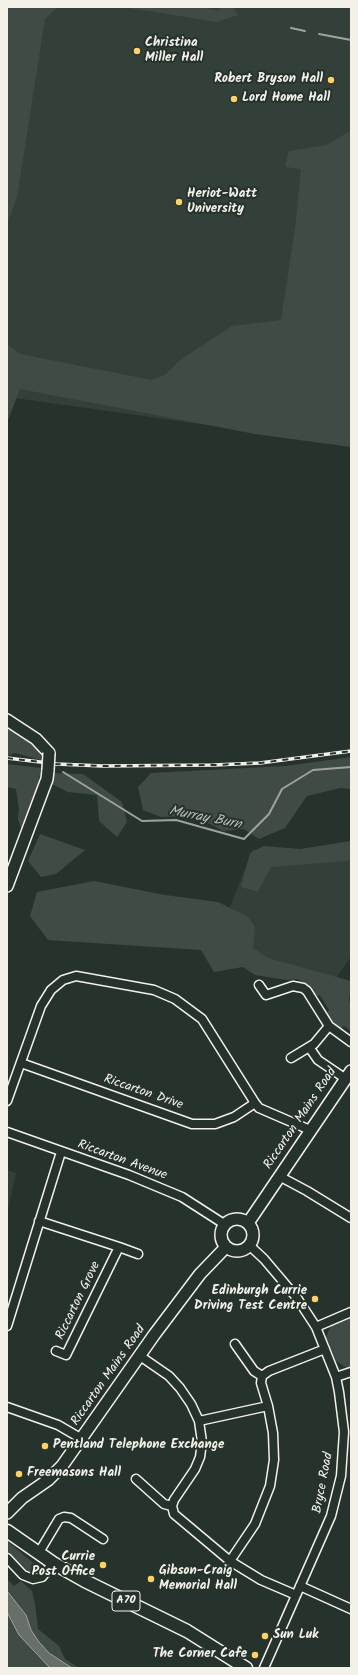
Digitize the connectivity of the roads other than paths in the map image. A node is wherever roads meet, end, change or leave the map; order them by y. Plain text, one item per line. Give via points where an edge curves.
1 (7, 720) edge
2 (7, 886) edge
3 (259, 985) dead end
4 (329, 1026) junction
5 (351, 1042) edge
6 (309, 1047) junction
7 (291, 1058) dead end
8 (21, 1063) junction
9 (348, 1075) edge
10 (7, 1101) edge
11 (255, 1103) junction
12 (310, 1130) junction
13 (7, 1132) edge
14 (62, 1152) junction
15 (279, 1176) junction
16 (351, 1218) edge
17 (39, 1221) junction
18 (248, 1223) junction
19 (224, 1224) junction
20 (249, 1245) junction
21 (119, 1247) junction
22 (226, 1247) junction
23 (138, 1254) dead end
24 (351, 1312) edge
25 (7, 1326) edge
26 (316, 1327) junction
27 (235, 1344) dead end
28 (325, 1349) junction
29 (56, 1350) dead end
30 (140, 1356) junction
31 (351, 1372) edge
32 (262, 1376) junction
33 (336, 1377) junction
34 (268, 1406) junction
35 (7, 1407) edge
36 (342, 1410) junction
37 (351, 1410) edge
38 (199, 1421) junction
39 (82, 1439) junction
40 (136, 1480) dead end
41 (172, 1506) junction
42 (7, 1513) edge
43 (7, 1531) edge
44 (103, 1539) dead end
45 (38, 1554) junction
46 (7, 1558) edge
47 (230, 1561) junction
48 (53, 1563) junction
49 (300, 1586) junction
50 (296, 1595) junction
51 (351, 1609) edge
52 (246, 1668) edge
53 (264, 1668) edge

1 - 2 street, bridge via 36,739 49,753 47,780
3 - 4 street via 266,994 293,986 303,988
4 - 5 street
4 - 6 street
6 - 7 street
6 - 9 street via 318,1060
8 - 10 street
8 - 11 street, Riccarton Drive via 192,1124 215,1124 234,1117
8 - 11 street via 41,1006 51,990 63,980 76,976 114,982 154,990 191,1009 210,1030
9 - 12 street, Riccarton Mains Road
11 - 12 street via 265,1111
12 - 15 street, Riccarton Mains Road
13 - 14 street, Riccarton Avenue
14 - 17 street
14 - 19 street, Riccarton Avenue via 182,1197
15 - 16 street
15 - 18 street, Riccarton Mains Road
17 - 21 street
17 - 25 street
18 - 19 street via 238,1218
18 - 20 street via 253,1236
19 - 22 street via 220,1233
20 - 22 street via 235,1251
20 - 26 street, Bryce Road via 297,1298
21 - 23 street
21 - 29 street, Riccarton Grove via 66,1355
22 - 30 street, Riccarton Mains Road via 200,1274
24 - 26 street
26 - 28 street, Bryce Road
27 - 32 street via 254,1371
28 - 32 street
28 - 33 street, Bryce Road
30 - 38 street via 180,1388
30 - 39 street, Riccarton Mains Road
31 - 33 street
32 - 34 street via 261,1383
33 - 36 street, Bryce Road
34 - 38 street
34 - 47 street via 274,1460 270,1486 255,1524
35 - 39 street via 58,1425
36 - 37 street
36 - 49 street, Bryce Road via 343,1456 336,1499 325,1532
38 - 41 street via 202,1442 200,1457
39 - 42 street, Riccarton Mains Road via 56,1474 22,1498
40 - 41 street via 164,1504
41 - 47 street via 174,1514
43 - 45 main road, A70
44 - 45 street via 71,1518 64,1517 59,1519
45 - 48 main road, A70
46 - 48 street via 23,1575 33,1580 42,1577
47 - 50 street via 261,1580
48 - 52 main road, A70 via 84,1581 187,1630
49 - 50 street, Bryce Road
49 - 51 street
50 - 53 street, Bryce Road

